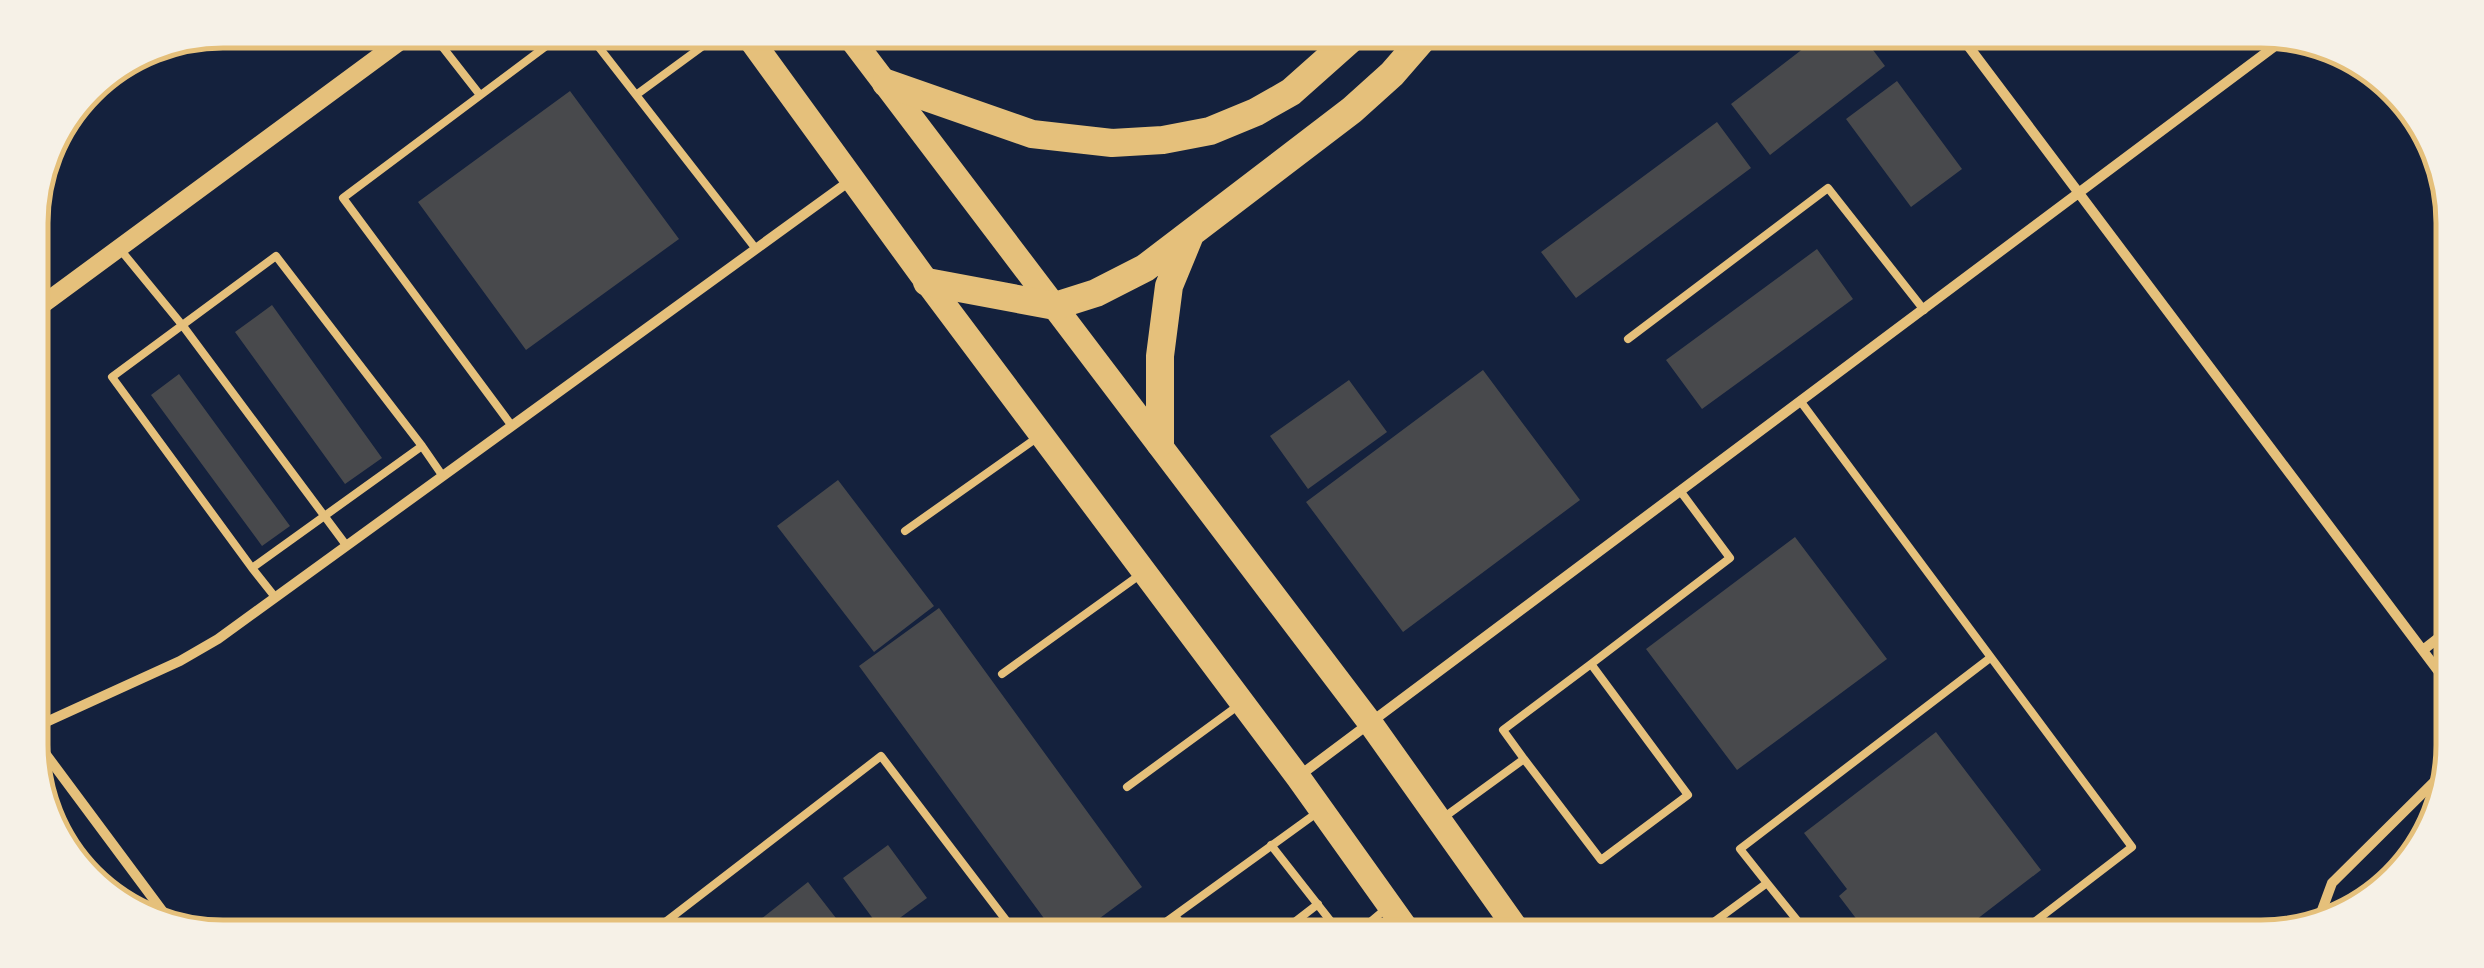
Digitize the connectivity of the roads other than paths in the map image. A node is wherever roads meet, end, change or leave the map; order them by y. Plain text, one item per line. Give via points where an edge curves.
1 (391, 48) edge
2 (443, 48) edge
3 (544, 48) edge
4 (600, 48) edge
5 (700, 48) edge
6 (758, 48) edge
7 (859, 48) edge
8 (1342, 48) edge
9 (1415, 48) edge
10 (1970, 48) edge
11 (2270, 49) edge
12 (886, 83) junction
13 (636, 95) junction
14 (480, 96) junction
15 (852, 179) junction
16 (2080, 193) junction
17 (1190, 234) junction
18 (119, 248) junction
19 (756, 250) junction
20 (927, 282) junction
21 (48, 300) edge
22 (1056, 306) junction
23 (1924, 310) junction
24 (183, 326) junction
25 (1628, 339) dead end
26 (1801, 402) junction
27 (512, 426) junction
28 (1042, 434) junction
29 (1160, 443) junction
30 (422, 446) junction
31 (442, 476) junction
32 (1681, 492) junction
33 (325, 516) junction
34 (905, 531) dead end
35 (346, 546) junction
36 (252, 568) junction
37 (1145, 572) junction
38 (275, 598) junction
39 (2436, 640) edge
40 (2423, 650) junction
41 (1990, 658) junction
42 (1591, 664) junction
43 (2436, 667) edge
44 (1002, 674) dead end
45 (1243, 702) junction
46 (48, 721) edge
47 (1371, 724) junction
48 (49, 759) edge
49 (1524, 759) junction
50 (1298, 777) junction
51 (2432, 784) edge
52 (1127, 787) dead end
53 (1321, 809) junction
54 (1440, 821) junction
55 (1272, 845) junction
56 (1766, 883) junction
57 (1318, 904) junction
58 (1389, 906) junction
59 (162, 909) edge
60 (2323, 909) edge
61 (1175, 916) junction
62 (1296, 920) dead end
63 (1330, 920) edge
64 (1372, 920) edge
65 (1400, 920) edge
66 (1510, 920) edge
67 (1716, 920) edge
68 (1796, 920) edge
69 (2037, 920) edge
70 (667, 921) edge
71 (1006, 921) edge
72 (1168, 921) edge
73 (1179, 921) edge

1 - 18 street
2 - 14 lane
3 - 14 lane
4 - 13 lane
5 - 13 lane
6 - 15 main road
7 - 12 main road
8 - 12 highway via 1280,99 1210,130 1163,140 1112,143 1032,134
9 - 17 highway via 1352,110
10 - 16 street
11 - 16 street
12 - 22 main road
13 - 19 lane
14 - 27 lane via 343,198
15 - 19 street
15 - 20 main road
16 - 23 street
16 - 40 street
17 - 22 highway via 1145,268
17 - 29 highway via 1169,286
18 - 21 street
18 - 24 lane
19 - 27 street
20 - 22 highway
20 - 28 main road
22 - 29 main road
23 - 25 lane via 1828,188
23 - 26 street
24 - 30 lane via 276,256
24 - 33 lane
24 - 36 lane via 112,377
26 - 32 street
26 - 41 lane
27 - 31 street
28 - 34 lane
28 - 37 main road
29 - 47 main road
30 - 31 lane
30 - 33 lane
31 - 35 street
32 - 42 lane via 1730,558
32 - 47 street
33 - 35 lane
33 - 36 lane
35 - 38 street
36 - 38 lane
37 - 44 lane
37 - 45 main road
38 - 46 street via 180,661
39 - 40 street
40 - 43 street
41 - 56 lane via 1740,849
41 - 69 lane via 2132,847
42 - 49 lane via 1504,730
42 - 49 lane via 1688,796 1601,860
45 - 50 main road
45 - 52 lane
47 - 50 street
47 - 54 main road
48 - 59 street
49 - 54 lane
50 - 53 main road
51 - 60 street via 2332,884
53 - 55 lane
53 - 58 main road
54 - 66 main road
55 - 57 lane
55 - 61 lane
56 - 67 lane
56 - 68 lane
57 - 62 lane
57 - 63 lane
58 - 64 lane
58 - 65 main road
61 - 72 lane
61 - 73 lane
70 - 71 lane via 881,756

